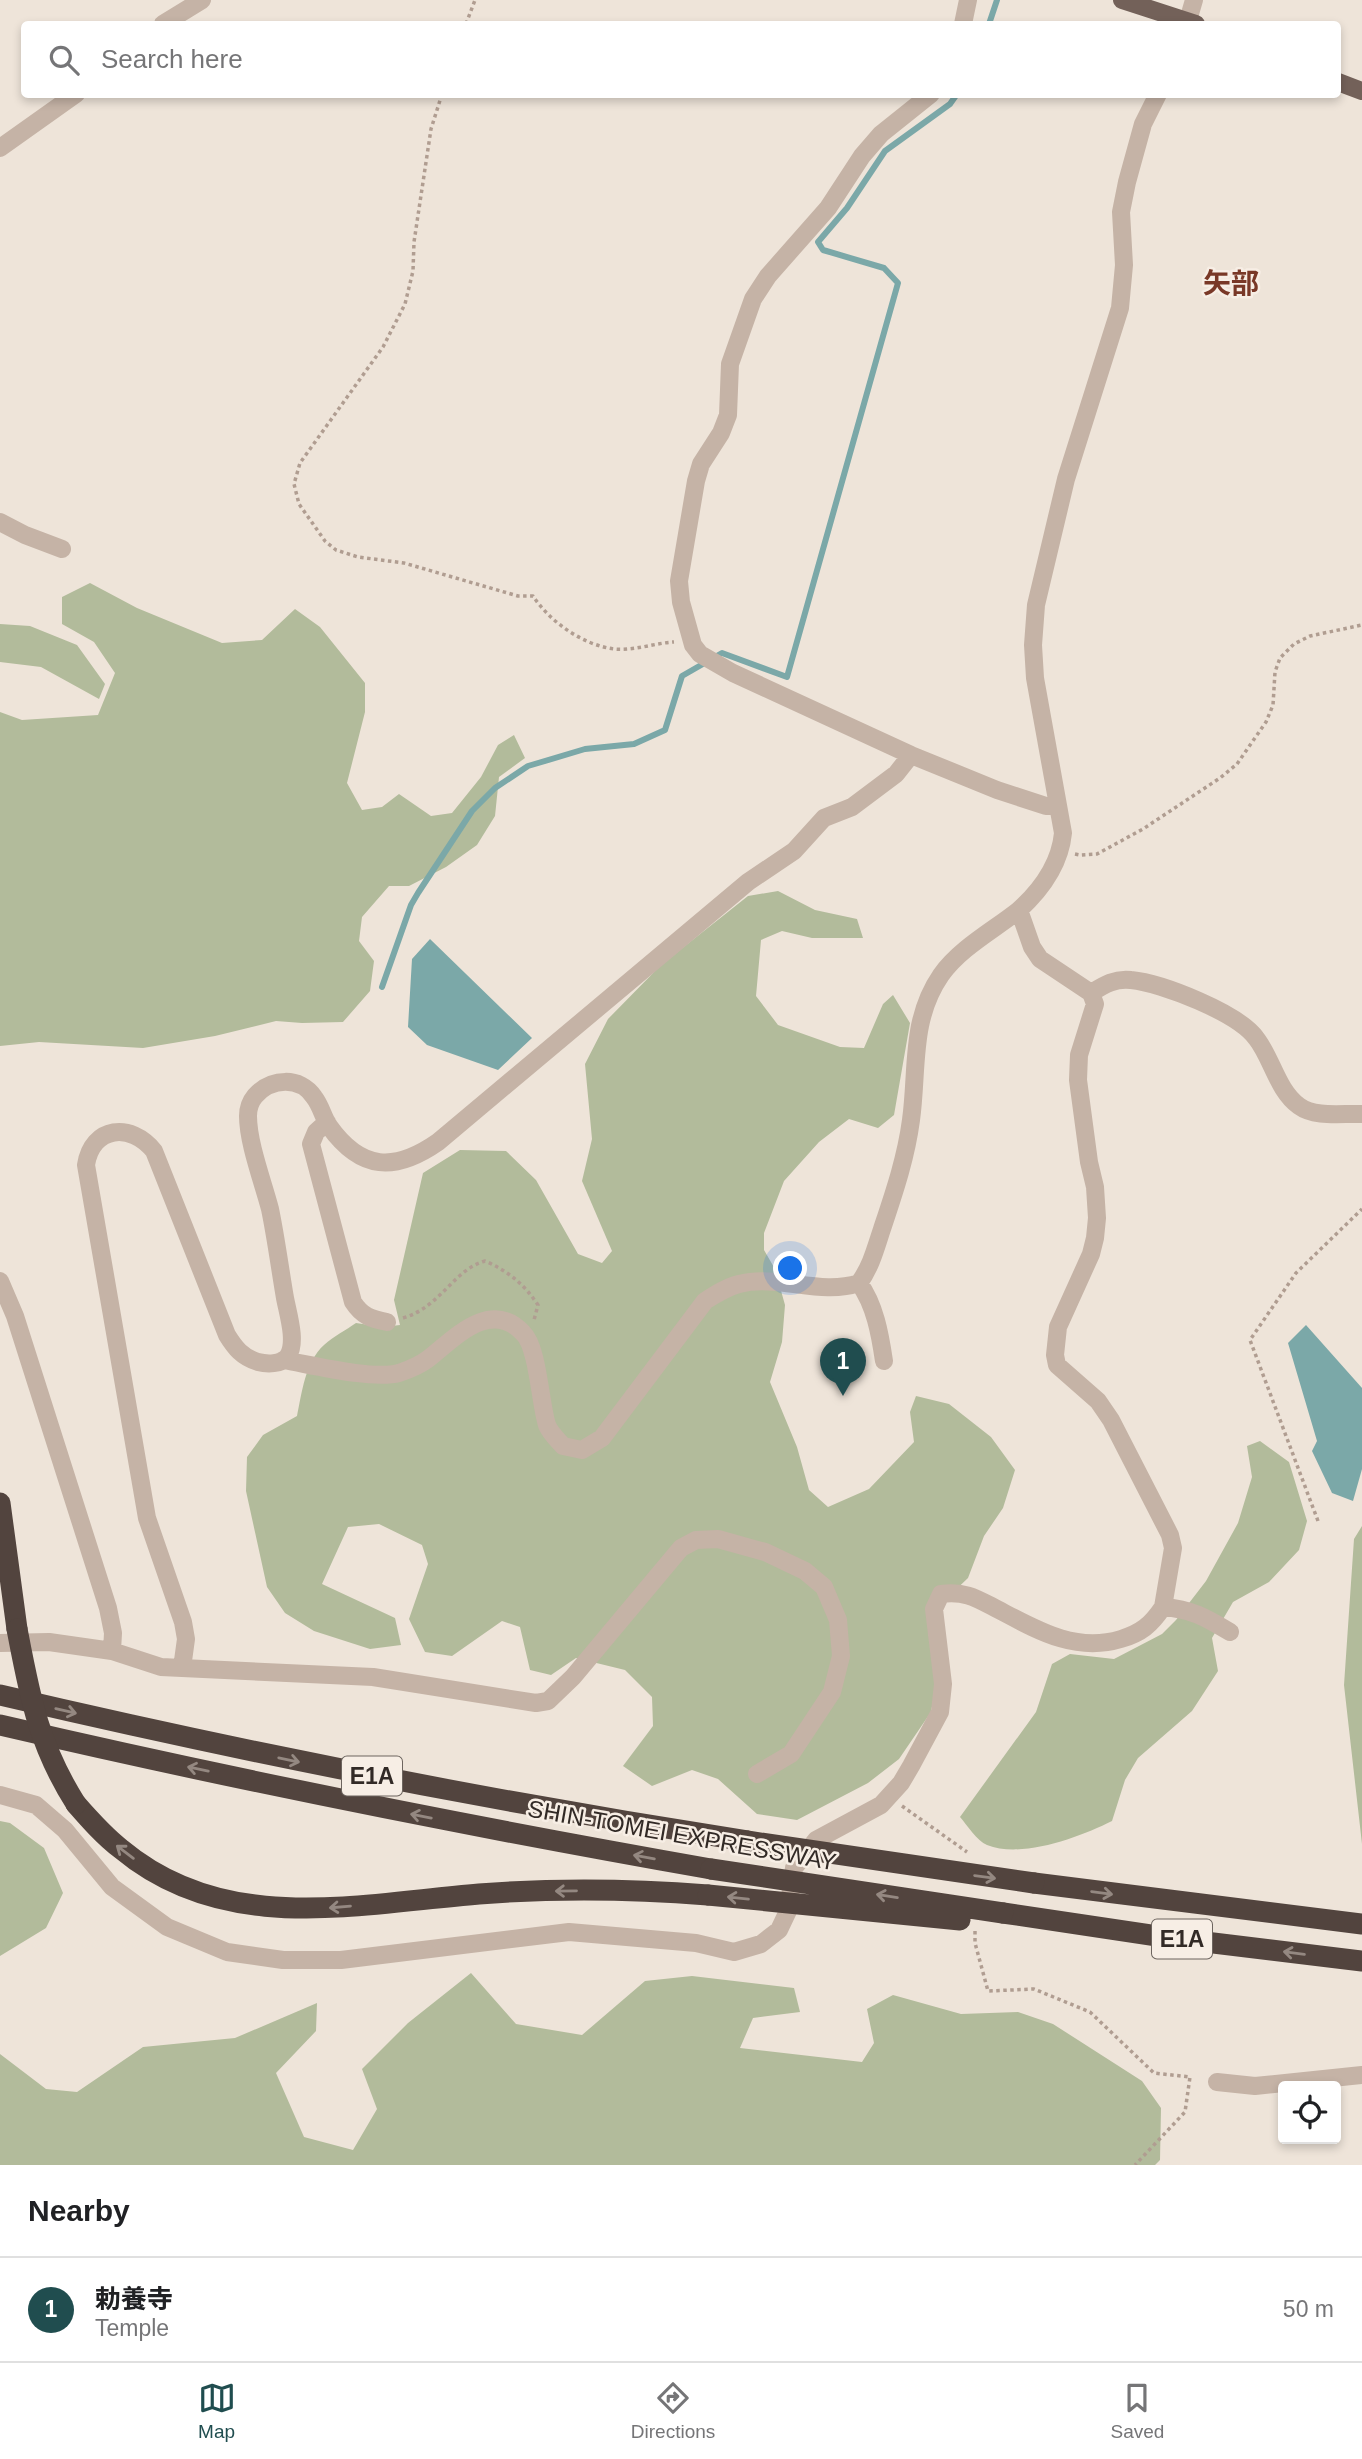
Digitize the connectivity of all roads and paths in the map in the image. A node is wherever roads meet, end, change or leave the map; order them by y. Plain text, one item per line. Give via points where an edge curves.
1 (202, 0) edge
2 (475, 0) edge
3 (968, 0) edge
4 (1122, 0) edge
5 (1194, 0) edge
6 (168, 21) edge
7 (467, 21) edge
8 (964, 21) edge
9 (1184, 21) edge
10 (1190, 21) edge
11 (1341, 83) edge
12 (1362, 91) edge
13 (70, 98) edge
14 (441, 98) edge
15 (926, 98) edge
16 (1156, 98) edge
17 (0, 148) edge
18 (0, 522) edge
19 (62, 549) dead end
20 (1362, 625) edge
21 (697, 650) junction
22 (911, 755) junction
23 (1058, 806) junction
24 (1062, 848) junction
25 (1019, 910) junction
26 (1091, 993) junction
27 (1362, 1114) edge
28 (327, 1122) junction
29 (1362, 1209) edge
30 (0, 1281) edge
31 (859, 1283) junction
32 (387, 1322) joint
33 (525, 1334) junction
34 (283, 1360) junction
35 (884, 1361) dead end
36 (0, 1503) edge
37 (1318, 1521) dead end
38 (1163, 1607) junction
39 (1230, 1632) dead end
40 (0, 1643) edge
41 (112, 1651) junction
42 (182, 1668) junction
43 (0, 1695) edge
44 (0, 1725) edge
45 (757, 1774) dead end
46 (0, 1795) edge
47 (889, 1797) junction
48 (971, 1855) dead end
49 (1002, 1919) junction
50 (1362, 1924) edge
51 (975, 1931) dead end
52 (1362, 1961) edge
53 (1362, 2075) edge
54 (1217, 2082) dead end
55 (1135, 2165) edge

1 - 6 street
2 - 7 path
3 - 8 street
4 - 9 main road
5 - 10 street
11 - 12 main road
13 - 17 street
14 - 21 path via 431,129 405,304 383,347 300,463 294,484 299,504 324,541 336,550 533,596 551,619 612,649 671,642
15 - 21 street via 862,156 828,208 753,299 730,364 728,415 701,464 679,581
16 - 23 street via 1126,182 1121,212 1124,265 1120,309 1066,479 1036,605 1035,678
18 - 19 street
20 - 24 path via 1310,636 1280,658 1266,722 1237,764 1220,778 1097,854 1080,855
21 - 22 street via 719,665
22 - 23 street via 997,790
22 - 28 street via 896,774 852,807 824,818 794,851 748,882 423,1152 394,1163 369,1159 352,1151
23 - 24 street
24 - 25 street via 1056,864
25 - 26 street via 1040,959
25 - 31 street via 957,957 931,993 920,1020 901,1173
26 - 27 street via 1109,982 1130,980 1174,990 1241,1022 1256,1037 1298,1106 1312,1113
26 - 38 street via 1095,1004 1079,1055 1079,1080 1097,1218 1091,1254 1058,1327 1055,1354 1057,1365 1098,1401 1111,1420 1170,1535 1173,1548
28 - 32 street via 311,1144 354,1302 361,1314
28 - 34 street via 314,1096 293,1082 271,1084 249,1104 249,1126 289,1321 290,1348
29 - 37 path via 1296,1273 1250,1340
30 - 41 street via 108,1608
31 - 33 street via 817,1287 740,1283 719,1292 705,1301 602,1438 582,1450 563,1446 548,1427
31 - 35 street via 879,1330
32 - 33 path via 428,1307 472,1265 485,1261 502,1268 538,1305
33 - 34 street via 508,1322 487,1320 466,1327 425,1362 397,1374
34 - 42 street via 261,1363 248,1359 227,1335 154,1151 136,1135 113,1133 94,1142 86,1165 147,1518 183,1622
49 -> 36 highway, bridge via 635,1891 522,1891 318,1909 250,1906 195,1893 122,1851 76,1804 53,1765 28,1685
38 - 39 street via 1185,1609
38 - 47 street via 1139,1634 1107,1643 1072,1643 976,1598 958,1592 941,1594 934,1609 943,1684 940,1712
40 - 41 street via 49,1642
41 - 42 street via 146,1664
42 - 45 street via 373,1677 536,1703 548,1701 681,1548 696,1540 718,1539 765,1552 805,1571 824,1587 838,1620 841,1656 832,1692 791,1754
43 -> 50 highway, SHIN-TOMEI EXPRESSWAY / E1A, bridge via 293,1761 616,1821 1034,1883
49 -> 44 highway, SHIN-TOMEI EXPRESSWAY / E1A, bridge via 450,1822
46 - 47 street via 36,1805 65,1830 112,1886 167,1927 227,1952 283,1960 330,1960 569,1932 696,1943 734,1952 761,1944 779,1930 788,1912 794,1868 816,1840
47 - 48 path
52 -> 49 highway, E1A
51 - 55 path via 988,1991 1034,1989 1090,2012 1154,2073 1190,2077 1185,2112
53 - 54 street via 1255,2086

